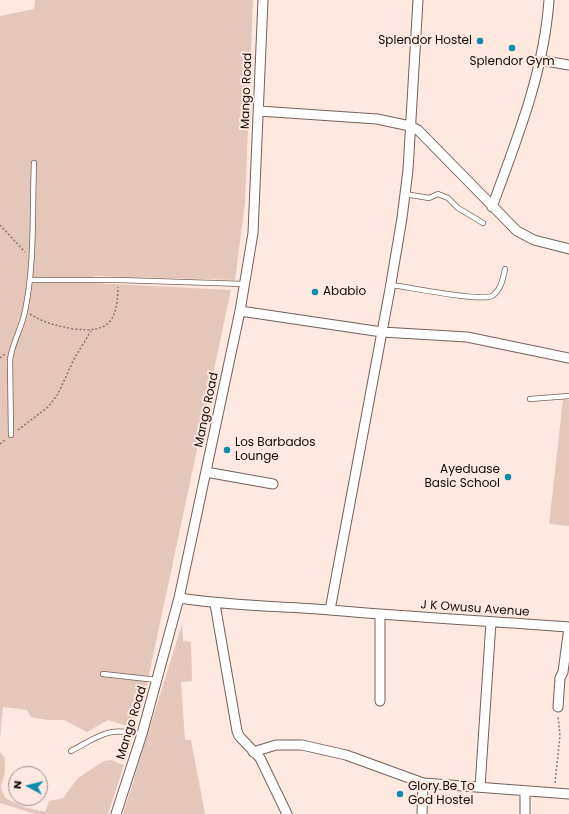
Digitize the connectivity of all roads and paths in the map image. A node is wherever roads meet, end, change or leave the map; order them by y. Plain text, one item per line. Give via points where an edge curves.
1 (263, 0) edge
2 (418, 0) edge
3 (549, 0) edge
4 (540, 60) junction
5 (569, 65) edge
6 (259, 111) junction
7 (410, 126) junction
8 (34, 163) dead end
9 (405, 194) junction
10 (492, 207) junction
11 (483, 223) dead end
12 (0, 225) edge
13 (569, 249) edge
14 (31, 261) junction
15 (505, 269) dead end
16 (30, 280) junction
17 (118, 280) junction
18 (245, 284) junction
19 (391, 285) junction
20 (25, 310) junction
21 (240, 311) junction
22 (91, 331) junction
23 (382, 332) junction
24 (569, 358) edge
25 (569, 396) edge
26 (530, 399) dead end
27 (11, 435) junction
28 (0, 444) edge
29 (206, 472) junction
30 (273, 484) dead end
31 (179, 598) junction
32 (215, 604) junction
33 (330, 610) junction
34 (380, 615) junction
35 (491, 622) junction
36 (569, 627) edge
37 (103, 674) dead end
38 (157, 680) junction
39 (380, 701) dead end
40 (558, 707) joint
41 (142, 734) junction
42 (71, 751) dead end
43 (253, 752) junction
44 (423, 782) junction
45 (480, 787) junction
46 (525, 791) junction
47 (555, 793) junction
48 (569, 794) edge
49 (116, 814) edge
50 (287, 814) edge
51 (422, 814) edge
52 (525, 814) edge

1 - 6 street, Mango Road
2 - 7 street
3 - 4 street via 547,28
4 - 5 street
4 - 10 street via 527,111
6 - 7 street via 377,119
6 - 18 street, Mango Road via 253,233
7 - 9 street
7 - 10 street via 418,130
8 - 14 lane
9 - 11 lane via 429,198 442,195
9 - 19 street
10 - 13 street via 517,231 534,240
12 - 14 path via 20,244
14 - 16 lane
15 - 19 lane via 501,286 491,296 476,298
16 - 17 lane
16 - 20 lane
17 - 18 lane
17 - 22 path via 118,301 112,318 106,326
18 - 21 street, Mango Road
19 - 23 street
20 - 22 path via 48,324
20 - 27 lane via 11,350
21 - 23 street
21 - 29 street, Mango Road
22 - 27 path via 55,399
23 - 24 street via 468,337
23 - 33 street
25 - 26 lane
27 - 28 path
29 - 30 street
29 - 31 street, Mango Road
31 - 32 street, J K Owusu Avenue
31 - 38 street, Mango Road
32 - 33 street, J K Owusu Avenue
32 - 43 street via 237,731
33 - 34 street, J K Owusu Avenue
34 - 35 street, J K Owusu Avenue
34 - 39 street
35 - 36 street, J K Owusu Avenue
35 - 45 street
36 - 40 street
37 - 38 lane
38 - 41 street, Mango Road
40 - 47 path via 560,736
41 - 42 lane via 123,730 104,733
41 - 49 street, Mango Road
43 - 44 street via 276,745 302,745 346,755
43 - 50 street via 260,758
44 - 45 street
44 - 51 street
45 - 46 street
46 - 47 street
46 - 52 street
47 - 48 street

